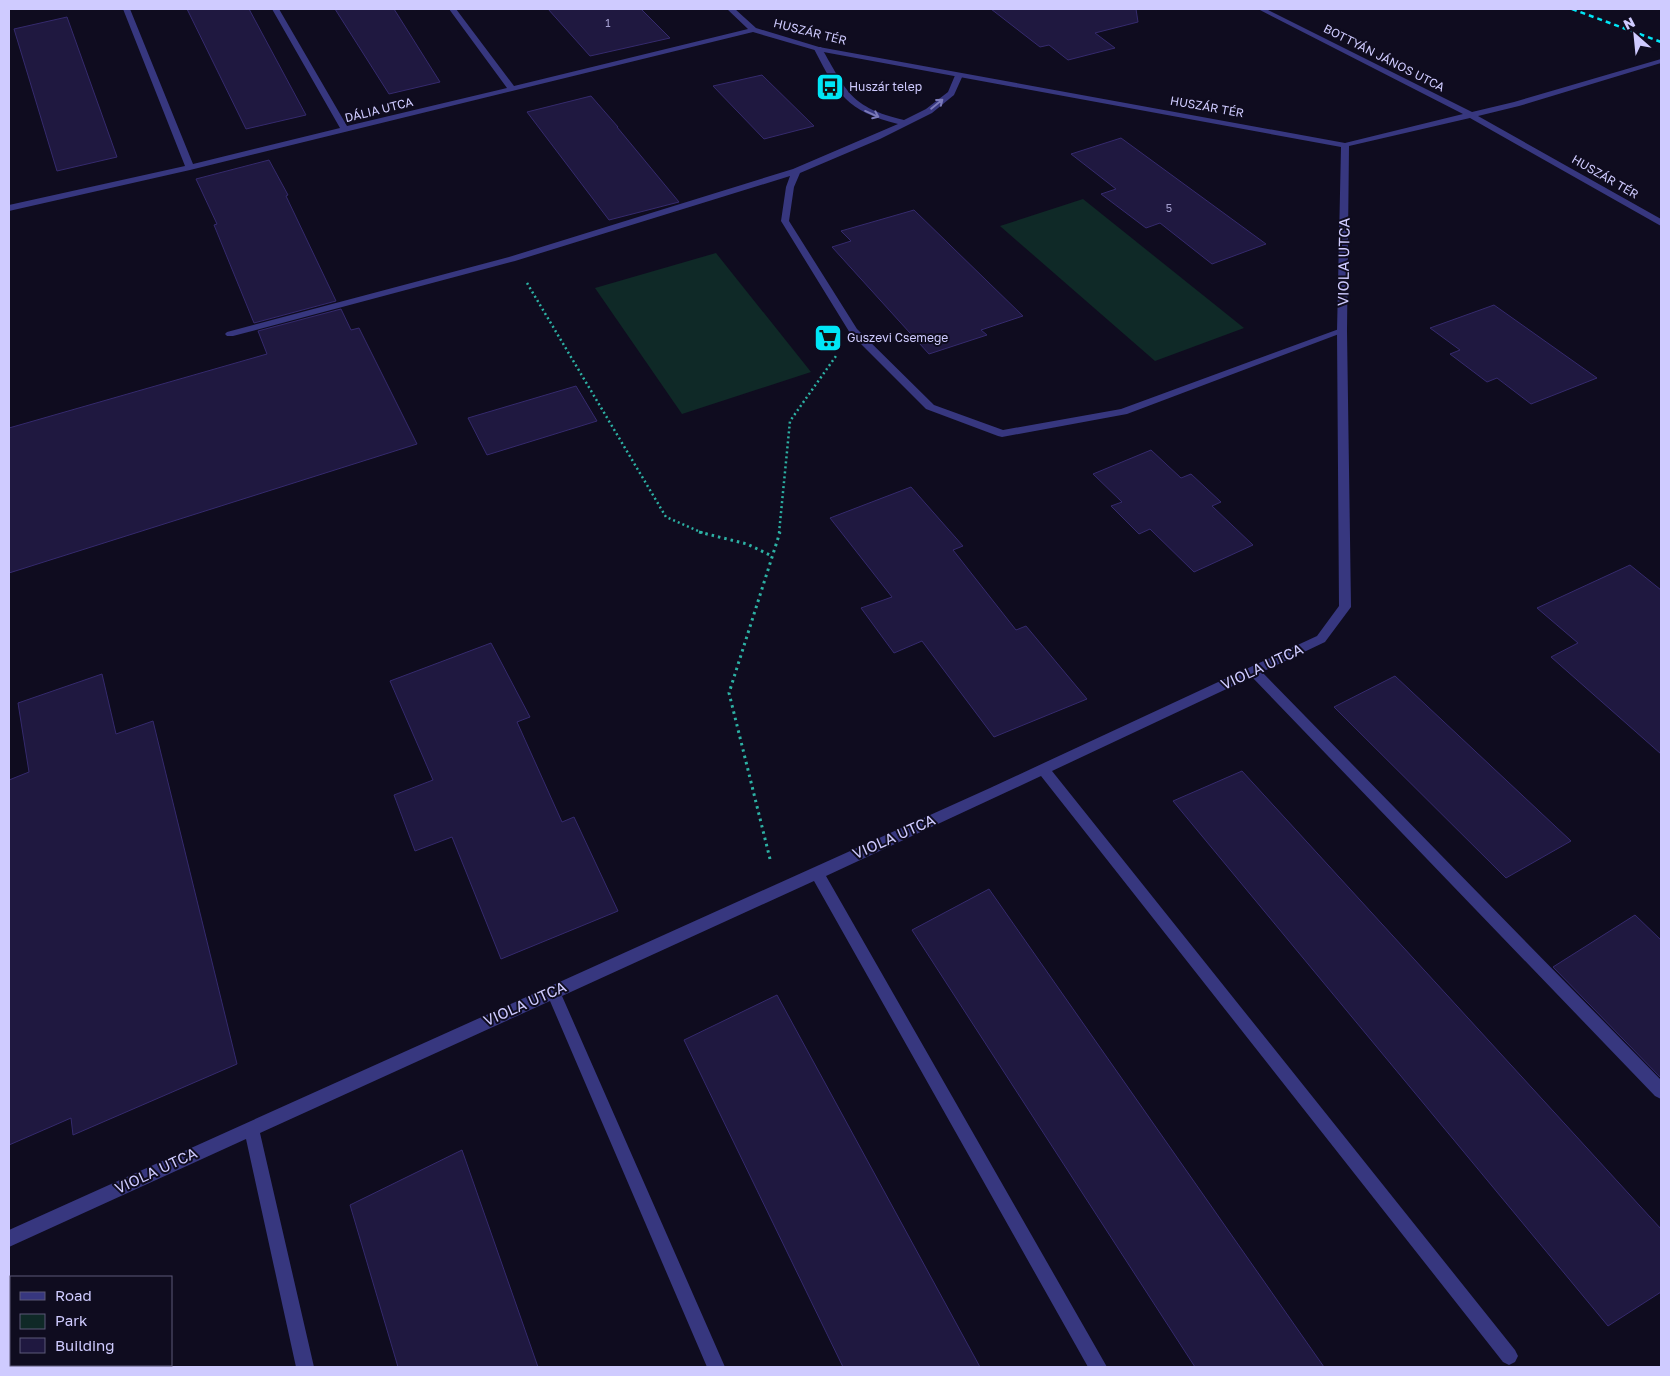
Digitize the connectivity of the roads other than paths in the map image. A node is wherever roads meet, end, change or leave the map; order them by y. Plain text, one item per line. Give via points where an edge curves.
1 (126, 9) edge
2 (274, 9) edge
3 (452, 9) edge
4 (731, 9) edge
5 (1261, 9) edge
6 (753, 30) junction
7 (818, 50) junction
8 (1661, 62) edge
9 (959, 75) junction
10 (512, 89) junction
11 (1471, 115) junction
12 (905, 123) junction
13 (345, 129) junction
14 (1345, 145) junction
15 (190, 167) junction
16 (796, 171) junction
17 (9, 208) edge
18 (1661, 223) edge
19 (1342, 331) junction
20 (230, 334) dead end
21 (1253, 672) junction
22 (1043, 770) junction
23 (816, 872) junction
24 (553, 992) junction
25 (1661, 1091) edge
26 (250, 1128) junction
27 (9, 1240) edge
28 (1509, 1356) dead end
29 (305, 1367) edge
30 (716, 1367) edge
31 (1098, 1367) edge

1 - 15 street
2 - 13 street
3 - 10 street
4 - 6 street, HUSZÁR TÉR
5 - 11 street, BOTTYÁN JÁNOS UTCA
6 - 7 street, HUSZÁR TÉR
6 - 10 street, DÁLIA UTCA
7 - 9 street, HUSZÁR TÉR
7 -> 12 street via 835,81 856,106 881,118
8 - 11 street
12 -> 9 street via 929,111 951,93
9 - 14 street, HUSZÁR TÉR
10 - 13 street, DÁLIA UTCA
11 - 14 street, HUSZÁR TÉR
11 - 18 street, HUSZÁR TÉR
12 - 16 street
13 - 15 street, DÁLIA UTCA
14 - 19 street, VIOLA UTCA
15 - 17 street, DÁLIA UTCA
16 - 19 street via 785,221 853,331 930,407 1002,434 1123,412
16 - 20 street via 512,259
19 - 21 street, VIOLA UTCA via 1345,607 1321,639
21 - 22 street, VIOLA UTCA
21 - 25 street
22 - 23 street, VIOLA UTCA
22 - 28 street
23 - 24 street, VIOLA UTCA
23 - 31 street
24 - 26 street, VIOLA UTCA
24 - 30 street
26 - 27 street, VIOLA UTCA
26 - 29 street

